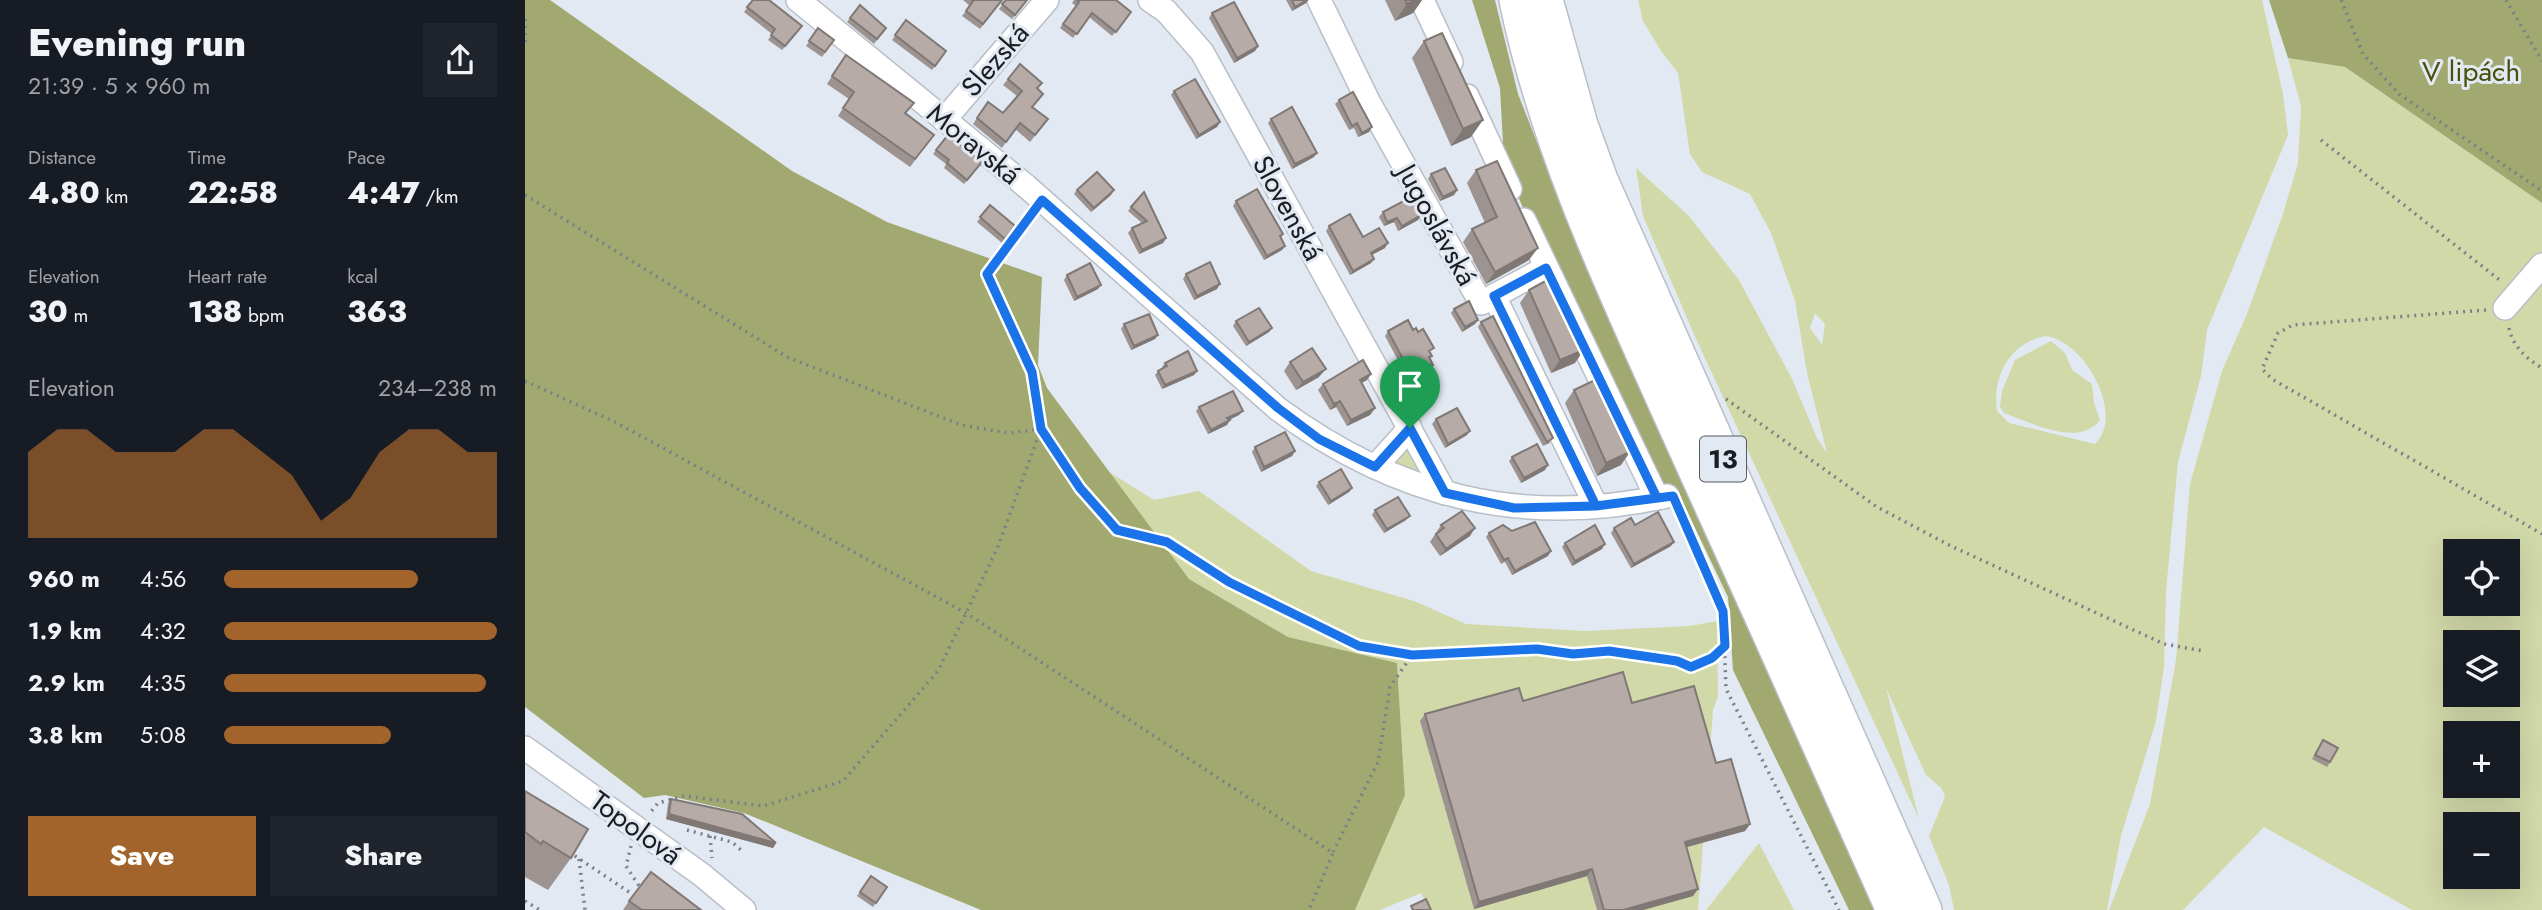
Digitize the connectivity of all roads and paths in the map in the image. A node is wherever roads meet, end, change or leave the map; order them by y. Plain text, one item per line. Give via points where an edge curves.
1 (798, 0) edge
2 (1047, 0) edge
3 (1319, 0) edge
4 (1422, 0) edge
5 (1502, 0) edge
6 (1517, 0) edge
7 (1545, 0) edge
8 (2341, 0) edge
9 (2506, 0) edge
10 (1163, 4) edge
11 (525, 19) edge
12 (525, 45) edge
13 (2542, 61) edge
14 (944, 120) junction
15 (2321, 140) dead end
16 (1572, 186) junction
17 (2542, 191) edge
18 (525, 195) edge
19 (1042, 200) junction
20 (2542, 265) edge
21 (1546, 268) junction
22 (1494, 296) junction
23 (2511, 301) junction
24 (2542, 368) edge
25 (525, 381) edge
26 (1722, 396) dead end
27 (1410, 428) junction
28 (1041, 429) junction
29 (1375, 467) junction
30 (1445, 493) junction
31 (1662, 497) junction
32 (1596, 506) junction
33 (2542, 534) edge
34 (966, 613) junction
35 (1725, 646) junction
36 (2204, 651) dead end
37 (1412, 655) junction
38 (525, 748) edge
39 (637, 828) junction
40 (687, 830) dead end
41 (558, 845) edge
42 (741, 850) dead end
43 (1333, 853) junction
44 (579, 859) junction
45 (642, 892) edge
46 (636, 897) edge
47 (525, 901) edge
48 (540, 910) edge
49 (585, 910) edge
50 (744, 910) edge
51 (1309, 910) edge
52 (1839, 910) edge
53 (1894, 910) edge
54 (1924, 910) edge

1 - 14 street, Moravská
2 - 14 street, Slezská
3 - 22 street, Jugoslávská via 1368,101 1481,303
4 - 21 street
5 - 16 street via 1539,128
6 - 16 highway, 13
7 - 54 highway, 13 via 1600,180
8 - 17 path via 2363,54 2399,94
9 - 13 path
10 - 27 street, Slovenská via 1202,52
11 - 12 path
14 - 19 street, Moravská
15 - 23 path
16 - 53 highway, 13
18 - 28 path via 787,357 961,425 1009,433
19 - 28 path via 987,274 1032,372
19 - 29 street, Moravská via 1278,408 1319,439
20 - 23 street
21 - 22 street
21 - 31 street
22 - 32 street, Jugoslávská
23 - 24 path via 2511,338 2525,358
23 - 33 path via 2293,325 2278,332 2262,369 2272,379
25 - 34 path via 615,422
26 - 36 path via 1877,507 1951,547 2164,644
27 - 29 street
27 - 30 street, Slovenská
28 - 34 path via 996,549
28 - 37 path via 1080,488 1117,530 1167,542 1229,582 1359,646
29 - 30 street, Moravská
30 - 32 street, Moravská via 1514,508
31 - 32 street, Moravská
31 - 35 path via 1673,496 1677,503 1723,611
34 - 39 path via 938,671 843,781 764,806 684,796 658,803
34 - 43 path
35 - 37 path via 1691,667 1609,651
35 - 52 path via 1726,689
37 - 43 path via 1390,687 1378,762
38 - 39 street, Topolová
39 - 45 path via 626,866
39 - 50 street, Topolová
40 - 42 path via 732,842
41 - 44 path
43 - 51 path
44 - 46 path
44 - 49 path
47 - 48 path

